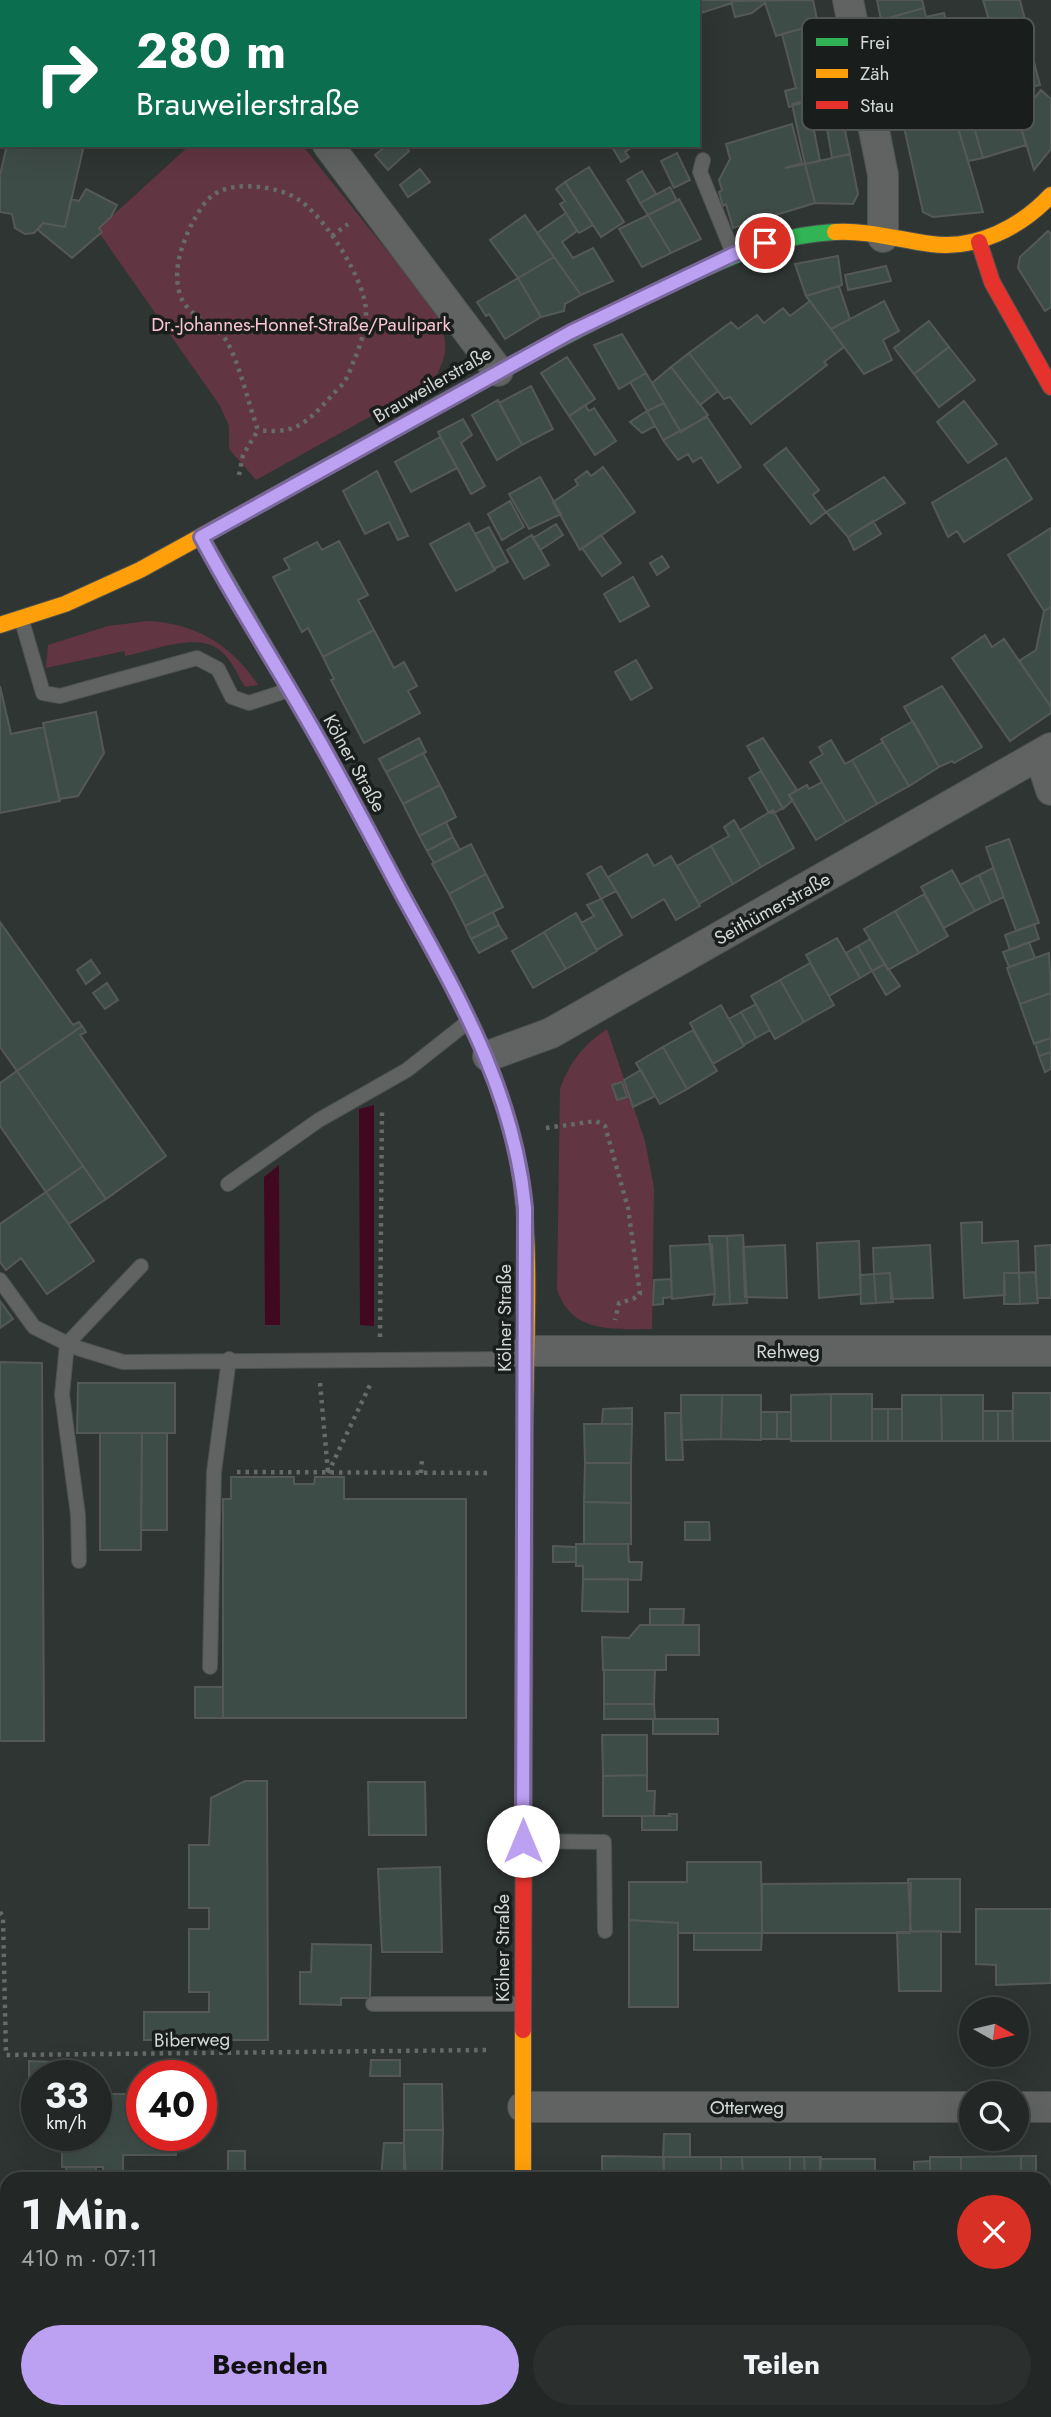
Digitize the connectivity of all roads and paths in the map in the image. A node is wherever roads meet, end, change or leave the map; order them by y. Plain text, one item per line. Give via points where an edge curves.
1 (848, 0) edge
2 (852, 18) edge
3 (874, 130) edge
4 (330, 147) edge
5 (703, 160) dead end
6 (1051, 195) edge
7 (883, 237) junction
8 (979, 242) junction
9 (734, 254) junction
10 (498, 371) junction
11 (1051, 387) edge
12 (258, 430) joint
13 (201, 537) junction
14 (21, 620) junction
15 (0, 625) edge
16 (289, 690) junction
17 (1045, 752) edge
18 (1051, 790) edge
19 (470, 1020) junction
20 (488, 1056) junction
21 (382, 1082) junction
22 (514, 1133) junction
23 (228, 1184) dead end
24 (141, 1266) dead end
25 (0, 1280) edge
26 (67, 1344) junction
27 (614, 1351) junction
28 (1051, 1351) edge
29 (525, 1355) junction
30 (229, 1359) junction
31 (319, 1359) junction
32 (380, 1359) junction
33 (422, 1458) dead end
34 (214, 1472) junction
35 (328, 1473) junction
36 (421, 1473) junction
37 (523, 1474) junction
38 (79, 1561) dead end
39 (210, 1667) dead end
40 (523, 1841) junction
41 (0, 1912) edge
42 (604, 1931) dead end
43 (373, 2004) dead end
44 (523, 2004) junction
45 (523, 2050) junction
46 (523, 2107) junction
47 (959, 2107) edge
48 (1029, 2107) edge
49 (1051, 2107) edge
50 (523, 2172) edge

1 - 2 street
3 - 7 street via 883,175
4 - 10 street
5 - 9 lane via 700,172
6 - 8 street, Brauweilerstraße via 1030,217
7 - 8 street, Brauweilerstraße via 934,244
7 - 9 street, Brauweilerstraße via 852,231 803,233
8 - 11 street via 992,282
9 - 10 street, Brauweilerstraße
10 - 13 street, Brauweilerstraße
12 - 12 path via 282,433 304,424 345,382 361,345 366,312 361,286 332,236 300,200 273,188 245,186 214,194 200,210 183,240 179,292 189,311 225,339
13 - 14 street, Brauweilerstraße via 140,570
13 - 16 street, Kölner Straße
14 - 15 street, Brauweilerstraße
14 - 16 lane via 43,694 60,696 197,658 218,669 232,697 249,703
16 - 19 street, Kölner Straße
17 - 18 street
17 - 20 street, Seithümerstraße via 551,1032
19 - 20 street, Kölner Straße
19 - 21 lane via 407,1070
20 - 22 street, Kölner Straße
21 - 23 lane
21 - 32 path
22 - 27 path via 596,1121 605,1126 628,1208 640,1294 616,1307
22 - 29 street, Kölner Straße via 525,1208
24 - 26 lane
25 - 26 lane via 34,1327
26 - 30 lane via 123,1362
26 - 38 lane via 62,1395 78,1515
27 - 28 street, Rehweg
27 - 29 street, Rehweg
29 - 32 lane
29 - 37 street, Kölner Straße
30 - 31 lane
30 - 34 lane
31 - 32 lane
31 - 35 path
32 - 35 path
33 - 36 path
34 - 35 path
34 - 39 lane
35 - 36 path
36 - 37 path
37 - 40 street, Kölner Straße
40 - 42 lane via 604,1842
40 - 44 street, Kölner Straße
41 - 45 path, Biberweg via 6,2055
43 - 44 lane
44 - 45 street, Kölner Straße
45 - 46 street, Kölner Straße
46 - 47 street, Otterweg
46 - 50 street, Kölner Straße
48 - 49 street

